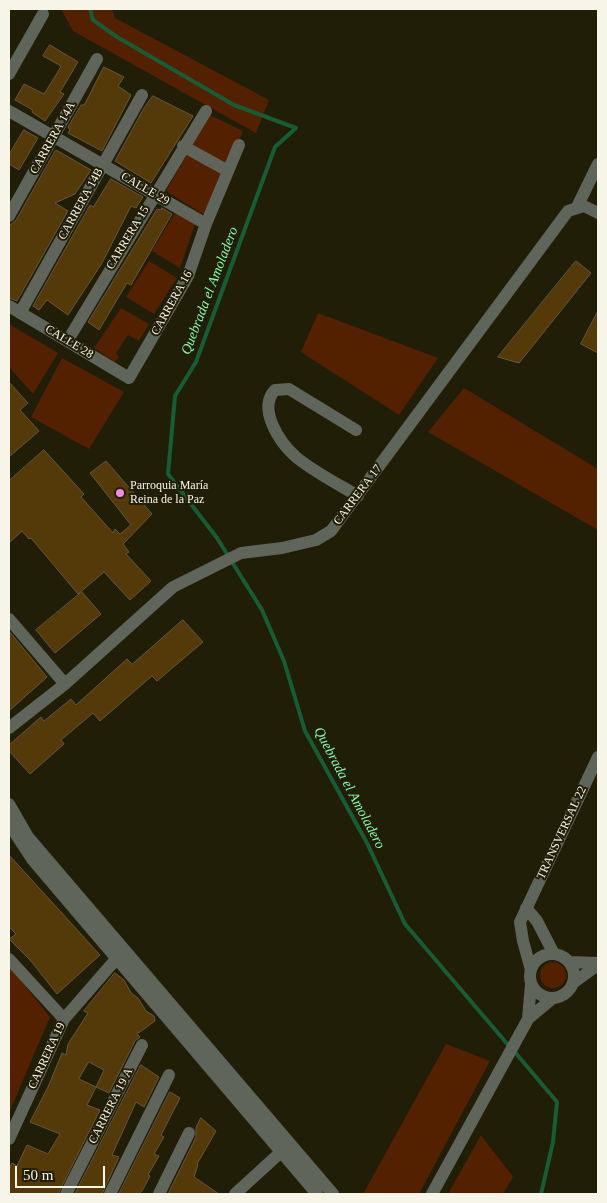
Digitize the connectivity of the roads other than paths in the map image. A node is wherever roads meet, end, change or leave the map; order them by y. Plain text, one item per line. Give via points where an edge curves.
1 (43, 14) dead end
2 (97, 58) dead end
3 (9, 74) edge
4 (142, 95) dead end
5 (9, 111) edge
6 (206, 111) dead end
7 (54, 138) junction
8 (238, 145) dead end
9 (183, 146) junction
10 (103, 164) junction
11 (598, 164) edge
12 (228, 171) junction
13 (154, 194) junction
14 (581, 206) junction
15 (598, 213) edge
16 (9, 216) edge
17 (206, 224) junction
18 (14, 310) edge
19 (68, 340) junction
20 (129, 378) joint
21 (356, 430) dead end
22 (358, 496) junction
23 (9, 619) edge
24 (65, 684) junction
25 (9, 728) edge
26 (598, 757) edge
27 (9, 804) edge
28 (9, 824) edge
29 (526, 908) junction
30 (554, 954) junction
31 (117, 958) junction
32 (9, 959) edge
33 (570, 962) junction
34 (598, 964) edge
35 (531, 970) junction
36 (573, 983) junction
37 (531, 984) junction
38 (553, 998) junction
39 (64, 1018) junction
40 (528, 1019) junction
41 (142, 1044) dead end
42 (170, 1075) dead end
43 (10, 1130) edge
44 (189, 1133) dead end
45 (281, 1152) junction
46 (66, 1194) edge
47 (110, 1194) edge
48 (159, 1194) edge
49 (235, 1194) edge
50 (316, 1194) edge
51 (333, 1194) edge
52 (432, 1194) edge

1 - 3 street
2 - 7 street, CARRERA 14A
4 - 10 street, CARRERA 14B
5 - 7 street, CALLE 29
6 - 9 street, CARRERA 15
7 - 10 street, CALLE 29
7 - 16 street, CARRERA 14A
8 - 12 street
9 - 12 street
9 - 13 street, CARRERA 15
10 - 13 street, CALLE 29
10 - 18 street, CARRERA 14B
11 - 14 street
12 - 17 street
13 - 17 street, CALLE 29
13 - 19 street, CARRERA 15
14 - 15 street
14 - 22 street, CARRERA 17 via 568,211
17 - 20 street, CARRERA 16 via 188,276
18 - 19 street, CALLE 28
19 - 20 street, CALLE 28
21 - 22 street via 290,389 275,390 269,396 269,414 286,446 297,457
22 - 24 street, CARRERA 17 via 332,530 316,540 241,553 174,587
23 - 24 street
24 - 25 street, CARRERA 17
26 - 29 street, TRANSVERSAL 22
27 - 51 street via 28,837
28 - 31 street via 32,859
29 - 30 street via 537,921
29 - 35 street, TRANSVERSAL 22 via 520,927
30 - 33 street
30 - 35 street via 539,958
31 - 39 street, CARRERA 19
31 - 45 street
32 - 39 street
33 - 34 street
33 - 36 street
34 - 36 street
35 - 37 street
36 - 38 street via 565,994
37 - 38 street via 540,994
37 - 40 street
38 - 40 street
39 - 43 street, CARRERA 19
40 - 52 street
41 - 46 street, CARRERA 19 A
42 - 47 street
44 - 48 street
45 - 49 street
45 - 50 street

